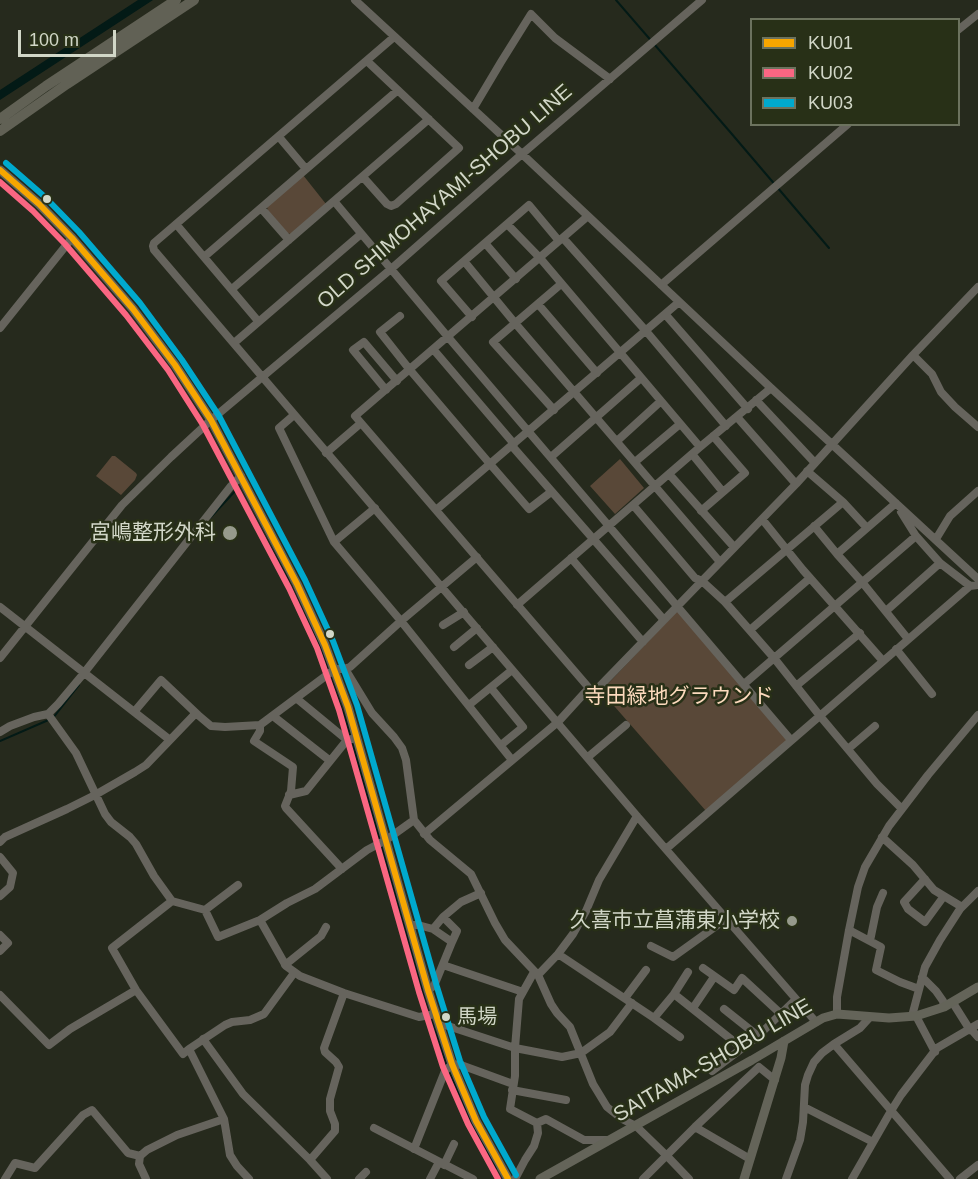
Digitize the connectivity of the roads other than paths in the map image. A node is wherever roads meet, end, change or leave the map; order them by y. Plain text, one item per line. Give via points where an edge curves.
1 (176, 0) edge
2 (194, 0) edge
3 (355, 0) edge
4 (702, 0) edge
5 (978, 14) edge
6 (960, 28) edge
7 (394, 37) junction
8 (367, 61) junction
9 (609, 79) junction
10 (398, 90) junction
11 (473, 109) junction
12 (0, 119) edge
13 (429, 119) junction
14 (846, 126) edge
15 (0, 131) edge
16 (279, 137) junction
17 (522, 154) junction
18 (306, 169) junction
19 (0, 170) edge
20 (363, 177) junction
21 (334, 201) junction
22 (261, 208) junction
23 (588, 216) junction
24 (176, 224) junction
25 (507, 224) junction
26 (361, 234) junction
27 (72, 238) junction
28 (561, 239) junction
29 (289, 240) junction
30 (485, 243) junction
31 (204, 257) junction
32 (540, 258) junction
33 (464, 261) junction
34 (391, 269) junction
35 (516, 279) junction
36 (561, 284) junction
37 (661, 285) junction
38 (978, 287) edge
39 (232, 289) junction
40 (494, 298) junction
41 (679, 302) junction
42 (538, 304) junction
43 (665, 314) junction
44 (400, 316) dead end
45 (472, 316) junction
46 (258, 321) junction
47 (515, 323) junction
48 (0, 328) edge
49 (646, 331) junction
50 (448, 337) junction
51 (234, 343) junction
52 (434, 349) junction
53 (620, 353) junction
54 (913, 355) junction
55 (410, 370) junction
56 (597, 373) junction
57 (262, 377) junction
58 (641, 378) junction
59 (397, 381) junction
60 (771, 388) junction
61 (386, 390) junction
62 (575, 392) junction
63 (756, 400) junction
64 (661, 401) junction
65 (748, 409) junction
66 (554, 410) junction
67 (294, 415) junction
68 (596, 417) junction
69 (737, 417) junction
70 (211, 420) junction
71 (361, 423) junction
72 (680, 424) junction
73 (726, 426) junction
74 (978, 427) edge
75 (529, 431) junction
76 (713, 436) junction
77 (617, 441) junction
78 (513, 445) junction
79 (832, 445) junction
80 (700, 447) junction
81 (326, 453) junction
82 (692, 454) junction
83 (551, 457) junction
84 (635, 462) junction
85 (814, 463) junction
86 (490, 464) junction
87 (807, 471) junction
88 (669, 474) junction
89 (241, 476) junction
90 (796, 484) junction
91 (655, 486) junction
92 (978, 491) edge
93 (552, 492) junction
94 (723, 492) junction
95 (843, 502) junction
96 (896, 503) junction
97 (633, 505) junction
98 (375, 508) junction
99 (436, 510) junction
100 (701, 511) junction
101 (762, 519) junction
102 (609, 526) junction
103 (814, 526) junction
104 (867, 528) junction
105 (916, 536) junction
106 (593, 539) junction
107 (936, 539) junction
108 (334, 542) junction
109 (734, 547) junction
110 (786, 549) junction
111 (837, 554) junction
112 (477, 557) junction
113 (571, 558) junction
114 (720, 562) junction
115 (940, 563) junction
116 (810, 578) junction
117 (978, 579) edge
118 (702, 581) junction
119 (862, 582) junction
120 (442, 586) junction
121 (974, 586) edge
122 (725, 602) junction
123 (517, 605) junction
124 (835, 605) junction
125 (678, 606) junction
126 (0, 607) edge
127 (886, 611) junction
128 (464, 612) junction
129 (664, 620) junction
130 (401, 621) junction
131 (443, 625) dead end
132 (25, 627) junction
133 (477, 628) junction
134 (750, 630) junction
135 (860, 633) junction
136 (908, 639) junction
137 (643, 642) junction
138 (454, 647) dead end
139 (493, 647) junction
140 (896, 650) junction
141 (0, 658) edge
142 (774, 658) junction
143 (883, 661) junction
144 (470, 665) dead end
145 (339, 669) junction
146 (512, 670) junction
147 (84, 673) junction
148 (744, 684) junction
149 (796, 686) junction
150 (491, 688) junction
151 (598, 688) dead end
152 (932, 694) dead end
153 (296, 698) junction
154 (469, 705) junction
155 (134, 712) junction
156 (48, 714) junction
157 (198, 715) junction
158 (978, 715) edge
159 (273, 716) junction
160 (819, 716) junction
161 (558, 722) junction
162 (626, 725) dead end
163 (260, 726) junction
164 (876, 726) dead end
165 (0, 732) edge
166 (357, 738) junction
167 (170, 740) junction
168 (346, 740) junction
169 (788, 743) junction
170 (501, 745) junction
171 (848, 749) junction
172 (588, 758) junction
173 (330, 760) junction
174 (512, 760) junction
175 (95, 795) junction
176 (289, 795) junction
177 (902, 809) junction
178 (637, 816) junction
179 (414, 820) junction
180 (424, 834) junction
181 (882, 837) junction
182 (386, 840) junction
183 (0, 842) edge
184 (666, 849) junction
185 (0, 857) edge
186 (342, 868) junction
187 (925, 879) junction
188 (238, 885) dead end
189 (978, 891) edge
190 (481, 893) junction
191 (883, 893) dead end
192 (0, 896) edge
193 (944, 896) junction
194 (172, 901) junction
195 (962, 907) junction
196 (205, 910) junction
197 (443, 917) junction
198 (726, 919) junction
199 (260, 920) junction
200 (410, 925) junction
201 (326, 927) dead end
202 (433, 929) junction
203 (849, 930) junction
204 (0, 935) edge
205 (870, 941) junction
206 (452, 942) junction
207 (651, 946) dead end
208 (0, 951) edge
209 (558, 954) junction
210 (443, 964) junction
211 (285, 965) junction
212 (703, 968) dead end
213 (646, 970) dead end
214 (688, 972) dead end
215 (294, 973) junction
216 (536, 974) junction
217 (714, 977) junction
218 (922, 977) junction
219 (978, 987) edge
220 (919, 989) junction
221 (136, 990) junction
222 (428, 990) junction
223 (523, 992) junction
224 (344, 993) junction
225 (674, 994) junction
226 (0, 995) edge
227 (796, 999) junction
228 (628, 1001) junction
229 (949, 1005) junction
230 (693, 1008) junction
231 (724, 1009) dead end
232 (435, 1014) junction
233 (781, 1014) junction
234 (837, 1014) junction
235 (914, 1016) junction
236 (870, 1017) junction
237 (654, 1018) junction
238 (816, 1022) junction
239 (439, 1025) junction
240 (973, 1027) edge
241 (758, 1036) junction
242 (680, 1037) dead end
243 (978, 1037) edge
244 (203, 1040) junction
245 (784, 1041) junction
246 (834, 1044) junction
247 (515, 1048) junction
248 (742, 1048) junction
249 (189, 1049) junction
250 (934, 1052) junction
251 (581, 1053) junction
252 (452, 1064) junction
253 (712, 1071) dead end
254 (775, 1080) junction
255 (513, 1087) junction
256 (566, 1100) dead end
257 (804, 1107) junction
258 (891, 1110) junction
259 (224, 1119) junction
260 (537, 1123) junction
261 (636, 1126) junction
262 (696, 1127) junction
263 (374, 1128) dead end
264 (609, 1140) junction
265 (873, 1142) junction
266 (454, 1144) dead end
267 (414, 1149) junction
268 (140, 1156) junction
269 (668, 1156) junction
270 (750, 1159) junction
271 (310, 1160) junction
272 (442, 1163) junction
273 (978, 1165) edge
274 (366, 1172) dead end
275 (5, 1179) edge
276 (146, 1179) edge
277 (249, 1179) edge
278 (327, 1179) edge
279 (359, 1179) edge
280 (430, 1179) edge
281 (473, 1179) edge
282 (508, 1179) edge
283 (515, 1179) edge
284 (540, 1179) edge
285 (643, 1179) edge
286 (689, 1179) edge
287 (744, 1179) edge
288 (786, 1179) edge
289 (852, 1179) edge
290 (950, 1179) edge
291 (960, 1179) edge

1 - 12 highway
2 - 15 highway
3 - 7 street
4 - 9 street, OLD SHIMOHAYAMI-SHOBU LINE
5 - 6 street
7 - 8 street
7 - 11 street
8 - 10 street
8 - 16 street
9 - 11 street via 555,38 531,14
9 - 17 street, OLD SHIMOHAYAMI-SHOBU LINE
10 - 13 street
10 - 18 street
11 - 17 street
13 - 20 street
13 - 20 street via 459,148 396,204 387,204
14 - 37 street
16 - 18 street
16 - 24 street
17 - 23 street
17 - 34 street, OLD SHIMOHAYAMI-SHOBU LINE
18 - 22 street
19 - 27 main road
20 - 21 street
21 - 26 street
21 - 29 street
22 - 29 street
22 - 31 street
23 - 28 street
23 - 37 street
24 - 31 street
24 - 51 street via 154,243 154,250
25 - 28 street via 529,205
25 - 30 street
25 - 32 street
26 - 34 street
26 - 46 street
27 - 48 street
27 - 70 main road via 176,365
28 - 32 street
28 - 49 street
29 - 39 street
30 - 33 street
30 - 35 street
31 - 39 street
32 - 35 street
32 - 36 street
33 - 40 street
33 - 45 street via 441,281
34 - 50 street
34 - 57 street, OLD SHIMOHAYAMI-SHOBU LINE
35 - 40 street
36 - 42 street
36 - 53 street
37 - 41 street
38 - 54 street
39 - 46 street
40 - 45 street
40 - 47 street
41 - 43 street
41 - 60 street
42 - 47 street
42 - 56 street
43 - 49 street
43 - 65 street
44 - 55 street via 380,332
45 - 50 street
46 - 51 street
47 - 62 street
47 - 66 street via 493,342
49 - 53 street
49 - 73 street
50 - 52 street
50 - 75 street
51 - 57 street
52 - 55 street
52 - 78 street
53 - 56 street
53 - 58 street
54 - 74 street via 932,374 941,392
54 - 79 street
55 - 59 street
55 - 86 street
56 - 62 street
57 - 67 street
57 - 70 street, OLD SHIMOHAYAMI-SHOBU LINE
58 - 64 street
58 - 68 street
59 - 61 street
59 - 61 street via 364,342 353,350
60 - 63 street
60 - 79 street
61 - 71 street via 355,416
62 - 66 street
62 - 68 street
63 - 65 street
63 - 85 street
64 - 72 street
64 - 77 street
65 - 69 street
66 - 75 street
67 - 81 street
67 - 108 street via 279,428
68 - 77 street
68 - 83 street
69 - 73 street
69 - 90 street
70 - 89 main road
70 - 132 street, OLD SHIMOHAYAMI-SHOBU LINE via 133,492
71 - 81 street
71 - 99 street
72 - 80 street
72 - 84 street
73 - 76 street
75 - 78 street
75 - 83 street
76 - 80 street
76 - 94 street via 745,473
77 - 84 street
78 - 86 street
78 - 93 street
79 - 85 street
79 - 96 street
80 - 82 street
81 - 98 street
82 - 88 street
82 - 94 street
83 - 102 street
84 - 91 street
85 - 87 street
86 - 93 street via 529,508
86 - 99 street
87 - 90 street
87 - 95 street
88 - 91 street
88 - 100 street
89 - 145 main road
89 - 147 street
90 - 101 street
91 - 97 street
91 - 114 street
92 - 107 street via 950,516
93 - 106 street
94 - 100 street
95 - 103 street
95 - 104 street
96 - 104 street
96 - 105 street
96 - 107 street
97 - 102 street
97 - 118 street via 695,578
98 - 108 street
98 - 120 street
99 - 112 street
100 - 109 street
101 - 109 street
101 - 110 street
102 - 106 street
102 - 125 street
103 - 110 street
103 - 111 street
104 - 111 street
105 - 115 street
105 - 119 street
106 - 113 street
106 - 129 street
107 - 117 street
108 - 130 street
109 - 114 street
110 - 116 street
110 - 122 street
111 - 119 street
112 - 120 street
112 - 123 street
113 - 123 street
113 - 137 street
114 - 118 street
115 - 121 street
115 - 127 street
116 - 124 street
116 - 134 street
118 - 122 street
118 - 125 street
119 - 124 street
119 - 127 street
120 - 128 street
120 - 130 street
121 - 136 street
122 - 134 street
123 - 161 street via 589,688
124 - 135 street
124 - 142 street
125 - 129 street
125 - 148 street
126 - 132 street
127 - 136 street
128 - 131 street
128 - 133 street
129 - 137 street
130 - 145 street via 350,667
130 - 154 street
132 - 141 street, OLD SHIMOHAYAMI-SHOBU LINE
132 - 147 street
133 - 138 street
133 - 139 street
134 - 142 street
135 - 143 street
135 - 149 street
136 - 140 street
137 - 151 street
139 - 144 street
139 - 146 street
140 - 143 street
140 - 152 street
142 - 148 street
142 - 149 street
143 - 160 street
145 - 153 street
145 - 166 main road
145 - 179 street via 347,672 372,713 402,748
146 - 150 street
146 - 161 street
147 - 155 street
147 - 156 street
148 - 169 street
149 - 160 street
150 - 154 street
150 - 170 street via 523,727
153 - 159 street
153 - 168 street
154 - 170 street
155 - 157 street via 161,680
155 - 167 street
156 - 165 street
156 - 175 street via 76,753
157 - 163 street via 211,726
157 - 167 street
158 - 177 street
159 - 163 street
159 - 173 street
160 - 169 street
160 - 171 street
161 - 172 street
161 - 174 street
162 - 172 street
163 - 176 street via 254,741 293,767
164 - 171 street
166 - 168 street
166 - 182 main road
167 - 175 street via 146,765
168 - 173 street
169 - 184 street
170 - 174 street
171 - 177 street
172 - 178 street
173 - 176 street via 306,791
174 - 180 street
175 - 183 street
175 - 194 street via 111,822 136,844
176 - 186 street via 286,808
177 - 181 street
178 - 184 street
178 - 209 street via 573,934
179 - 180 street
179 - 182 street
180 - 190 street via 471,874
181 - 187 street
181 - 203 street via 865,867
182 - 186 street
182 - 200 main road
184 - 198 street
185 - 192 street via 13,873 10,887
186 - 199 street via 315,889
187 - 193 street
187 - 193 street via 904,902 908,909 925,922
188 - 196 street
189 - 195 street
190 - 197 street via 460,902
190 - 216 street via 505,940
191 - 205 street
193 - 195 street
194 - 196 street
194 - 221 street via 112,948
195 - 218 street
196 - 199 street via 218,937
197 - 202 street
197 - 206 street via 457,931
198 - 207 street via 673,957
198 - 227 street
199 - 211 street
200 - 202 street
200 - 222 main road
201 - 211 street via 321,936
202 - 206 street
203 - 205 street
203 - 234 street
204 - 208 street via 8,943
205 - 220 street via 881,947 876,970
206 - 210 street
209 - 216 street
209 - 228 street
210 - 222 street via 434,986
210 - 223 street
211 - 215 street
212 - 217 street
213 - 228 street
214 - 225 street
215 - 224 street
215 - 244 street via 264,1014 232,1022
216 - 223 street
216 - 251 street via 551,1004 570,1027
217 - 230 street
217 - 233 street via 734,990 742,978
218 - 220 street
218 - 229 street
219 - 229 main road, SAITAMA-SHOBU LINE
220 - 235 street
221 - 226 street via 49,1045
221 - 249 street via 183,1054
222 - 232 main road
223 - 247 street
224 - 232 street via 419,1017
224 - 271 street via 324,1048 339,1067 330,1099 335,1131
225 - 230 street
225 - 237 street
227 - 233 street
227 - 238 street
228 - 237 street
228 - 251 street via 610,1032
229 - 235 main road, SAITAMA-SHOBU LINE
229 - 240 street
230 - 248 street
231 - 241 street
232 - 239 main road
233 - 241 street
234 - 236 main road, SAITAMA-SHOBU LINE
234 - 238 main road, SAITAMA-SHOBU LINE
235 - 236 main road, SAITAMA-SHOBU LINE
235 - 250 street
236 - 246 street
237 - 242 street
238 - 245 main road, SAITAMA-SHOBU LINE
239 - 247 street
239 - 252 main road
240 - 243 street
240 - 250 street
241 - 248 street
244 - 249 street
244 - 271 street via 243,1094
245 - 254 main road
245 - 261 main road, SAITAMA-SHOBU LINE
246 - 257 street via 818,1057 808,1075
246 - 258 street
247 - 251 street via 562,1057
247 - 255 street
248 - 253 street
249 - 259 street
250 - 258 street
251 - 261 street via 593,1084 608,1107
252 - 255 street
252 - 267 street via 445,1071
252 - 282 main road via 476,1121
254 - 262 street via 759,1067
254 - 270 main road
255 - 256 street
255 - 260 street via 510,1109
257 - 265 street
257 - 288 street via 800,1140
258 - 265 street
258 - 290 street
259 - 268 street via 177,1135
259 - 277 street via 230,1155
260 - 264 street via 546,1119 584,1140
260 - 283 street via 534,1146
261 - 264 main road, SAITAMA-SHOBU LINE
261 - 269 street
262 - 269 street
262 - 270 street
263 - 267 street
264 - 284 main road, SAITAMA-SHOBU LINE
265 - 289 street
266 - 272 street
267 - 272 street
268 - 275 street via 128,1154 92,1110 34,1168 15,1163
268 - 276 street
269 - 285 street
269 - 286 street
270 - 287 main road
271 - 278 street
272 - 280 street
272 - 281 street
273 - 291 street
274 - 279 street

